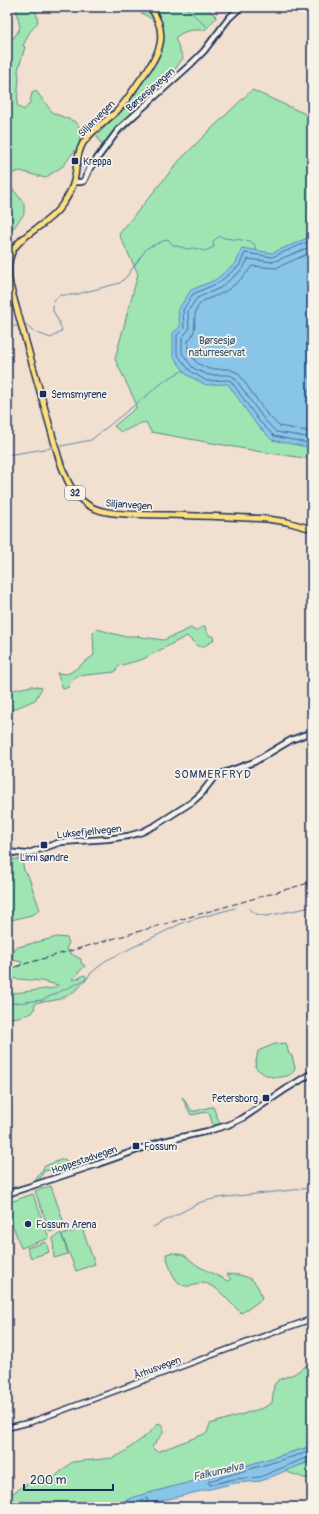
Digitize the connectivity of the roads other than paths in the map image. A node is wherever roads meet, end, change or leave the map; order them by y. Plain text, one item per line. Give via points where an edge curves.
1 (150, 7) edge
2 (241, 7) edge
3 (74, 182) junction
4 (312, 529) edge
5 (312, 732) edge
6 (7, 852) edge
7 (312, 1073) edge
8 (7, 1194) edge
9 (312, 1319) edge
10 (7, 1428) edge

1 - 3 main road, Siljanvegen / 32 via 161,31 157,56 122,105 84,141 77,157
2 - 3 main road, Børsesjøvegen via 191,64 119,129 90,168 84,181
3 - 4 main road, Siljanvegen / 32 via 58,210 15,245 7,267 58,459 71,487 85,504 106,512 267,519
5 - 6 main road, Luksefjellvegen via 290,740 254,762 215,776 192,802 142,832 108,839 61,842 30,853
7 - 8 main road, Hoppestadvegen via 228,1125 160,1142
9 - 10 street, Århusvegen via 31,1422

